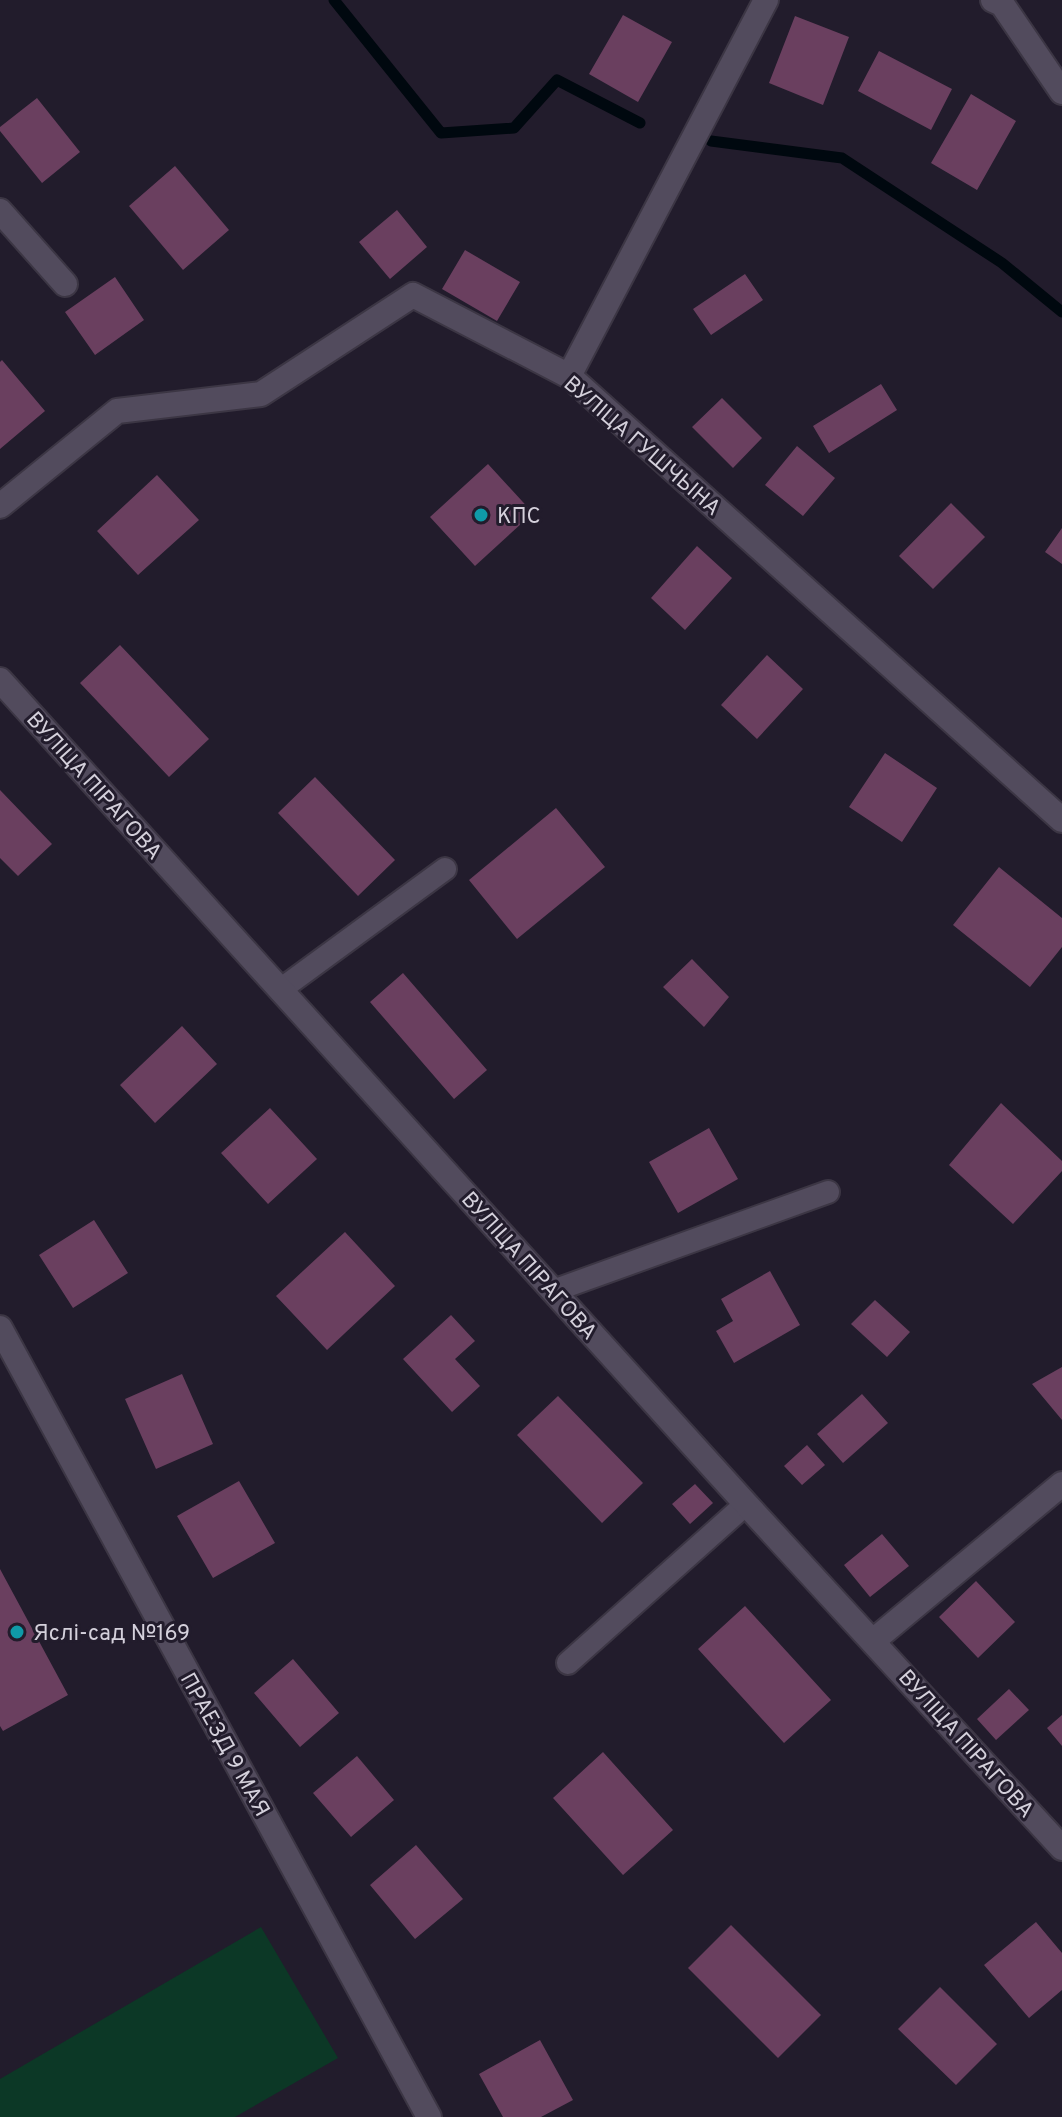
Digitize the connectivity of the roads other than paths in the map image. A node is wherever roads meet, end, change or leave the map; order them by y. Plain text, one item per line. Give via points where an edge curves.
1 (993, 0) edge
2 (761, 2) edge
3 (1062, 92) edge
4 (0, 211) edge
5 (65, 284) dead end
6 (569, 376) junction
7 (0, 506) edge
8 (0, 680) edge
9 (1062, 820) edge
10 (445, 869) dead end
11 (280, 990) junction
12 (828, 1192) dead end
13 (553, 1291) junction
14 (0, 1328) edge
15 (1062, 1484) edge
16 (746, 1504) junction
17 (873, 1641) junction
18 (568, 1663) dead end
19 (1062, 1848) edge
20 (429, 2117) edge

1 - 3 street via 1002,4
2 - 6 street
4 - 5 street
6 - 7 street, ВУЛІЦА ГУШЧЫНА via 413,295 261,394 117,411
6 - 9 street, ВУЛІЦА ГУШЧЫНА
8 - 11 street, ВУЛІЦА ПІРАГОВА
10 - 11 lane
11 - 13 street, ВУЛІЦА ПІРАГОВА
12 - 13 lane
13 - 16 street, ВУЛІЦА ПІРАГОВА
14 - 20 street, ПРАЕЗД 9 МАЯ
15 - 17 street
16 - 17 street, ВУЛІЦА ПІРАГОВА
16 - 18 lane
17 - 19 street, ВУЛІЦА ПІРАГОВА

